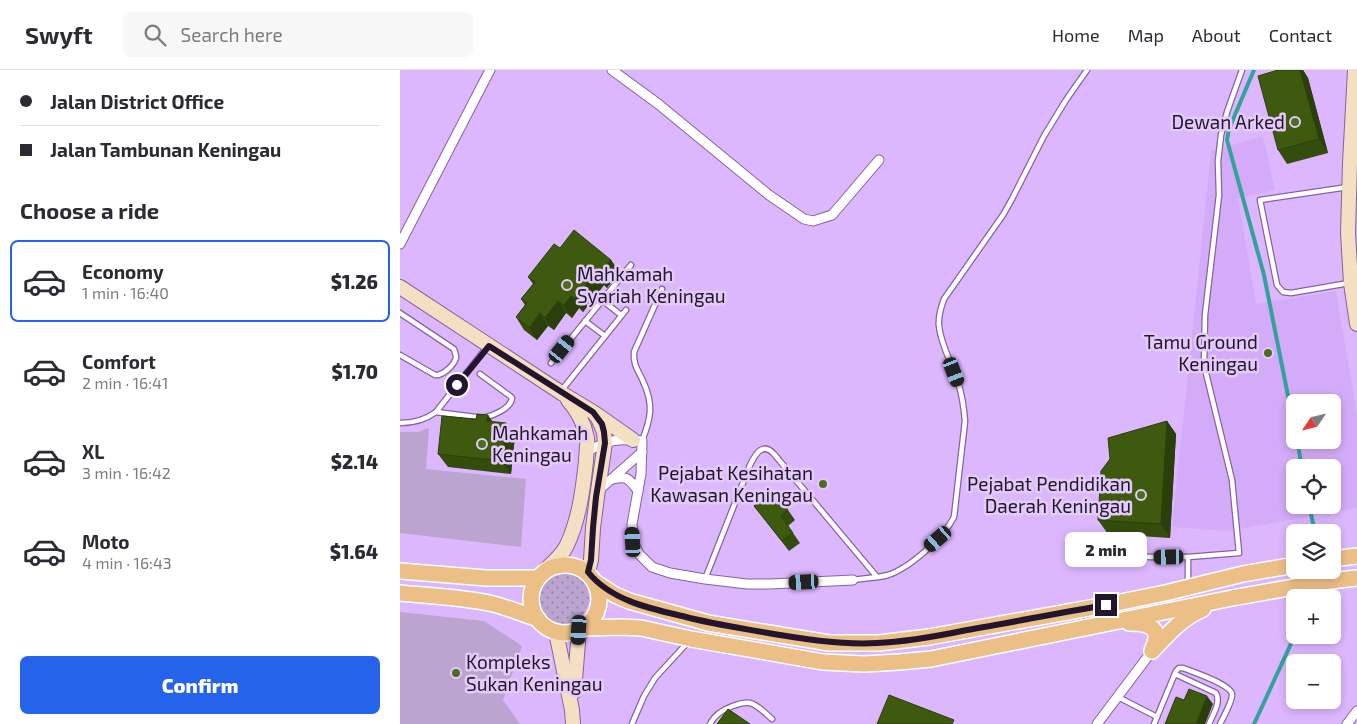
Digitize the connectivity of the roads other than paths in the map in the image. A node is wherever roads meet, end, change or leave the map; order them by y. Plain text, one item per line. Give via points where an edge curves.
1 (490, 70) edge
2 (612, 70) edge
3 (1087, 70) edge
4 (1242, 70) edge
5 (1355, 70) edge
6 (879, 160) dead end
7 (1349, 186) junction
8 (1352, 233) edge
9 (400, 244) edge
10 (631, 265) dead end
11 (1351, 283) junction
12 (400, 287) edge
13 (662, 289) dead end
14 (602, 300) junction
15 (626, 310) dead end
16 (400, 312) edge
17 (621, 315) junction
18 (585, 321) junction
19 (1357, 324) edge
20 (605, 336) junction
21 (489, 346) junction
22 (400, 355) edge
23 (551, 363) dead end
24 (480, 374) dead end
25 (561, 393) junction
26 (436, 412) junction
27 (593, 412) junction
28 (400, 423) edge
29 (637, 441) junction
30 (605, 443) junction
31 (586, 452) junction
32 (642, 452) junction
33 (611, 479) junction
34 (598, 491) junction
35 (638, 491) junction
36 (1095, 553) dead end
37 (1357, 556) edge
38 (1188, 557) junction
39 (1341, 558) edge
40 (1286, 567) edge
41 (400, 571) edge
42 (541, 574) junction
43 (591, 577) junction
44 (877, 577) junction
45 (1357, 578) edge
46 (705, 579) junction
47 (853, 580) joint
48 (1188, 587) junction
49 (400, 593) edge
50 (1232, 598) junction
51 (538, 620) junction
52 (1114, 622) junction
53 (581, 629) junction
54 (556, 632) junction
55 (691, 639) junction
56 (1152, 651) junction
57 (1175, 674) junction
58 (1118, 697) junction
59 (1357, 711) edge
60 (573, 717) edge
61 (1156, 718) junction
62 (772, 719) dead end
63 (632, 724) edge
64 (710, 724) edge
65 (1098, 724) edge
66 (1154, 724) edge
67 (1209, 724) edge
68 (1220, 724) edge
69 (1347, 724) edge

1 - 9 street
2 - 6 street via 804,219 814,221 832,215
3 - 44 lane via 1044,136 1003,215 944,298 939,324 942,342 958,383 965,421 954,517 938,539 913,561
4 - 38 lane via 1221,135 1219,195 1205,315 1204,365 1232,480 1239,553
5 - 7 street
7 - 8 street
7 - 11 lane via 1260,200 1277,285 1283,292
8 - 11 street
10 - 14 lane
11 - 19 street
12 - 21 street
13 - 29 lane via 634,352 633,360 649,395 651,410 649,423
14 - 17 lane
14 - 18 lane
15 - 17 lane
16 - 22 lane via 454,350 456,359 440,376
17 - 20 lane
18 - 20 lane
18 - 23 lane
20 - 25 lane
21 - 25 street
21 - 26 lane
24 - 26 lane via 510,396 512,402 483,418
25 - 27 street
25 - 31 street via 580,417 587,438
26 - 28 lane via 412,423
27 - 29 street
27 - 30 street via 602,424
29 - 30 street via 617,439
29 - 32 street
30 - 31 street
30 - 34 street
31 - 42 street via 583,487 572,533 561,554
32 - 33 street
32 - 35 street
33 - 34 street
33 - 35 street via 628,478
34 - 43 street
35 - 46 street via 632,524 633,542 639,554 659,570
36 - 38 lane
37 - 39 main road
38 - 48 lane
40 - 48 main road
41 - 42 main road via 486,578
42 - 43 main road via 556,565 567,564 578,566
42 - 51 main road via 530,598
43 - 48 main road via 615,595 670,614 806,640 854,644 929,637
43 - 53 main road via 599,591 600,602 592,621
44 - 46 lane via 774,454 765,448 750,465
44 - 47 lane
45 - 50 main road
46 - 47 street via 770,584
49 - 51 main road via 493,604
50 - 52 main road
50 - 56 main road via 1185,618
51 - 54 main road
52 - 55 main road via 930,659 864,664 824,662
52 - 56 main road via 1139,623 1153,628 1156,636
53 - 54 main road
53 - 55 main road via 621,626
53 - 60 street
54 - 60 street
55 - 63 lane via 655,678
56 - 58 street
57 - 61 lane
57 - 67 lane via 1216,693 1218,704
57 - 68 lane via 1177,669 1183,668 1229,688 1232,696
58 - 61 lane
58 - 65 street
59 - 69 street
61 - 66 lane
62 - 64 lane via 747,702 723,710

